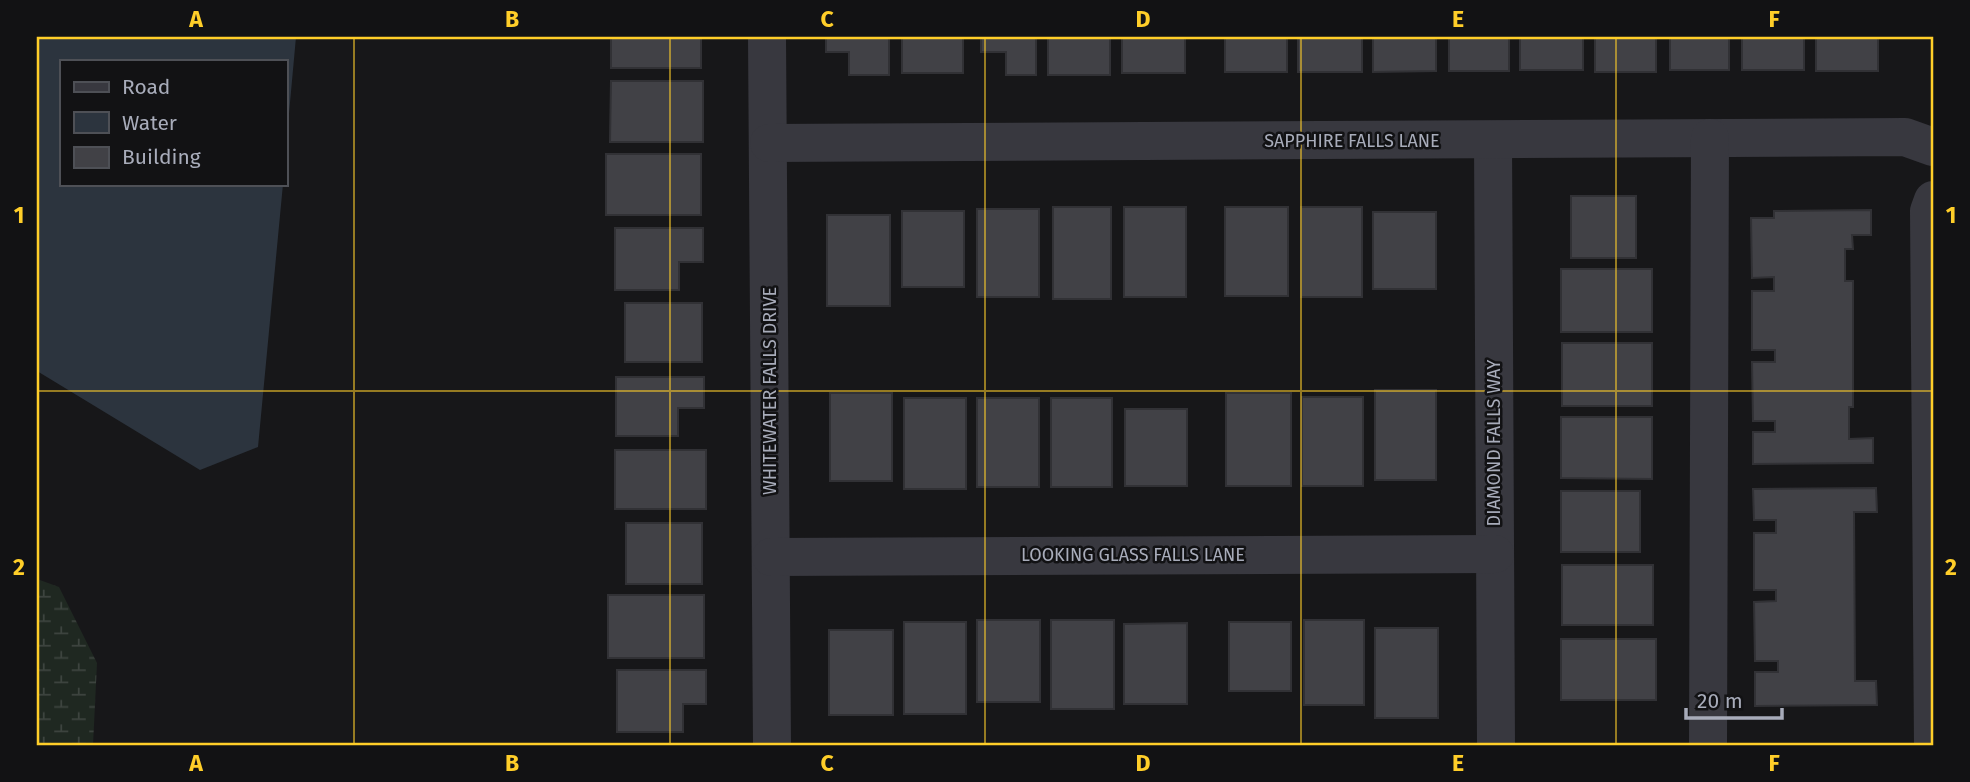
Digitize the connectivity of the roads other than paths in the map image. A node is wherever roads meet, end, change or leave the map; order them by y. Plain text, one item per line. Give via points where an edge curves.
1 (767, 37) edge
2 (1710, 138) junction
3 (1493, 140) junction
4 (769, 143) junction
5 (1933, 147) edge
6 (1933, 200) edge
7 (1932, 491) edge
8 (1495, 554) junction
9 (771, 556) junction
10 (772, 745) edge
11 (1496, 745) edge
12 (1708, 745) edge
13 (1933, 745) edge

1 - 4 street, WHITEWATER FALLS DRIVE
2 - 3 street, SAPPHIRE FALLS LANE
2 - 5 street, SAPPHIRE FALLS LANE via 1905,137
2 - 12 street
3 - 4 street, SAPPHIRE FALLS LANE
3 - 8 street, DIAMOND FALLS WAY
4 - 9 street, WHITEWATER FALLS DRIVE
6 - 7 street via 1929,211
7 - 13 street
8 - 9 street, LOOKING GLASS FALLS LANE
8 - 11 street, DIAMOND FALLS WAY
9 - 10 street, WHITEWATER FALLS DRIVE

